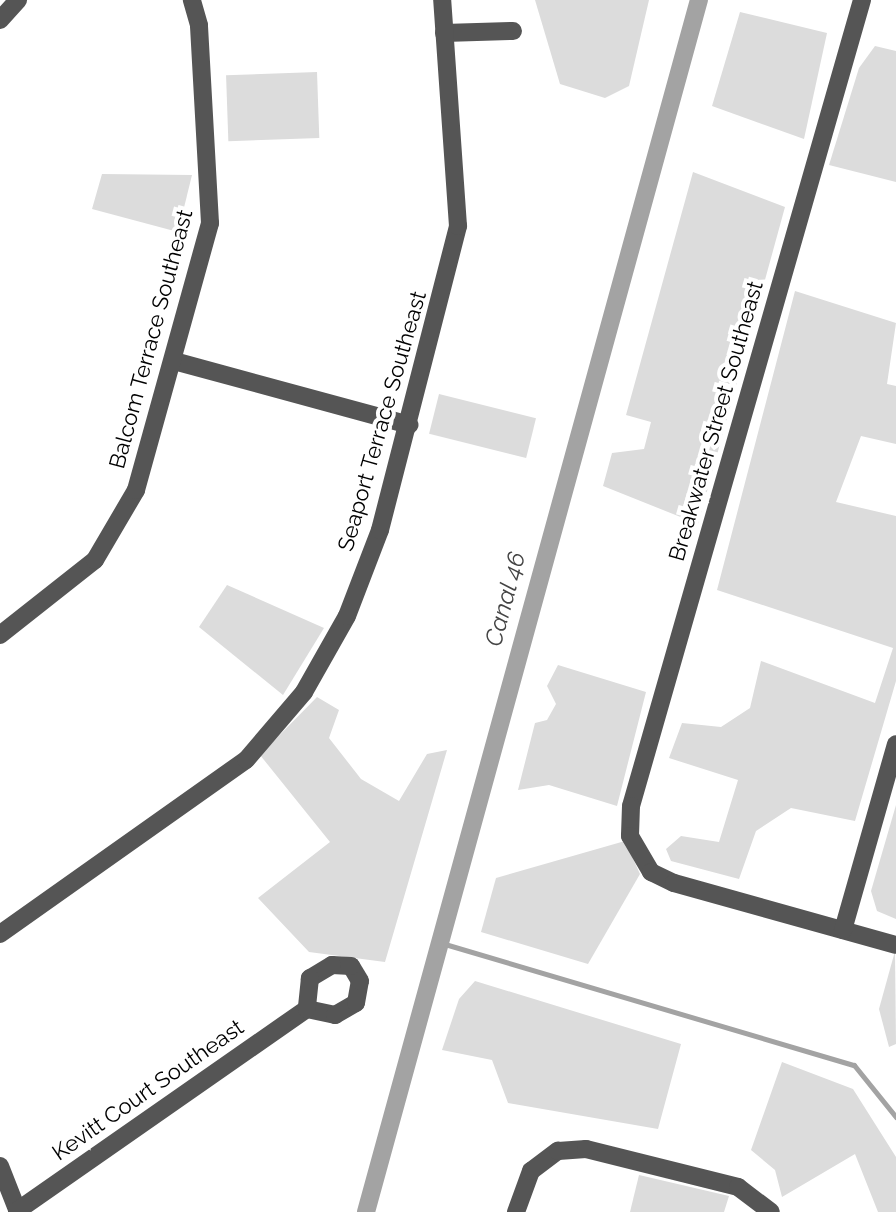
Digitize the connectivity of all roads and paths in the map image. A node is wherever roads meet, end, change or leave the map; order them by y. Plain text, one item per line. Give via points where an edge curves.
1 (18, 0) edge
2 (192, 0) edge
3 (442, 0) edge
4 (862, 0) edge
5 (0, 20) edge
6 (513, 31) dead end
7 (444, 33) junction
8 (174, 361) junction
9 (409, 425) junction
10 (0, 635) edge
11 (896, 744) edge
12 (843, 930) junction
13 (0, 934) edge
14 (896, 945) edge
15 (307, 1009) dead end
16 (0, 1166) edge
17 (18, 1211) edge
18 (516, 1212) edge
19 (771, 1212) edge

1 - 5 street
2 - 8 street, Balcom Terrace Southeast via 213,191
3 - 7 street, Seaport Terrace Southeast
4 - 12 street, Breakwater Street Southeast via 631,806 636,856 674,883
6 - 7 street
7 - 9 street, Seaport Terrace Southeast via 458,226
8 - 9 street
8 - 10 street, Balcom Terrace Southeast via 116,531 57,595
9 - 13 street, Seaport Terrace Southeast via 347,616 304,692 246,760
11 - 12 street
12 - 14 street
15 - 17 street, Kevitt Court Southeast
16 - 17 street
18 - 19 street via 531,1171 558,1151 619,1155 738,1187

